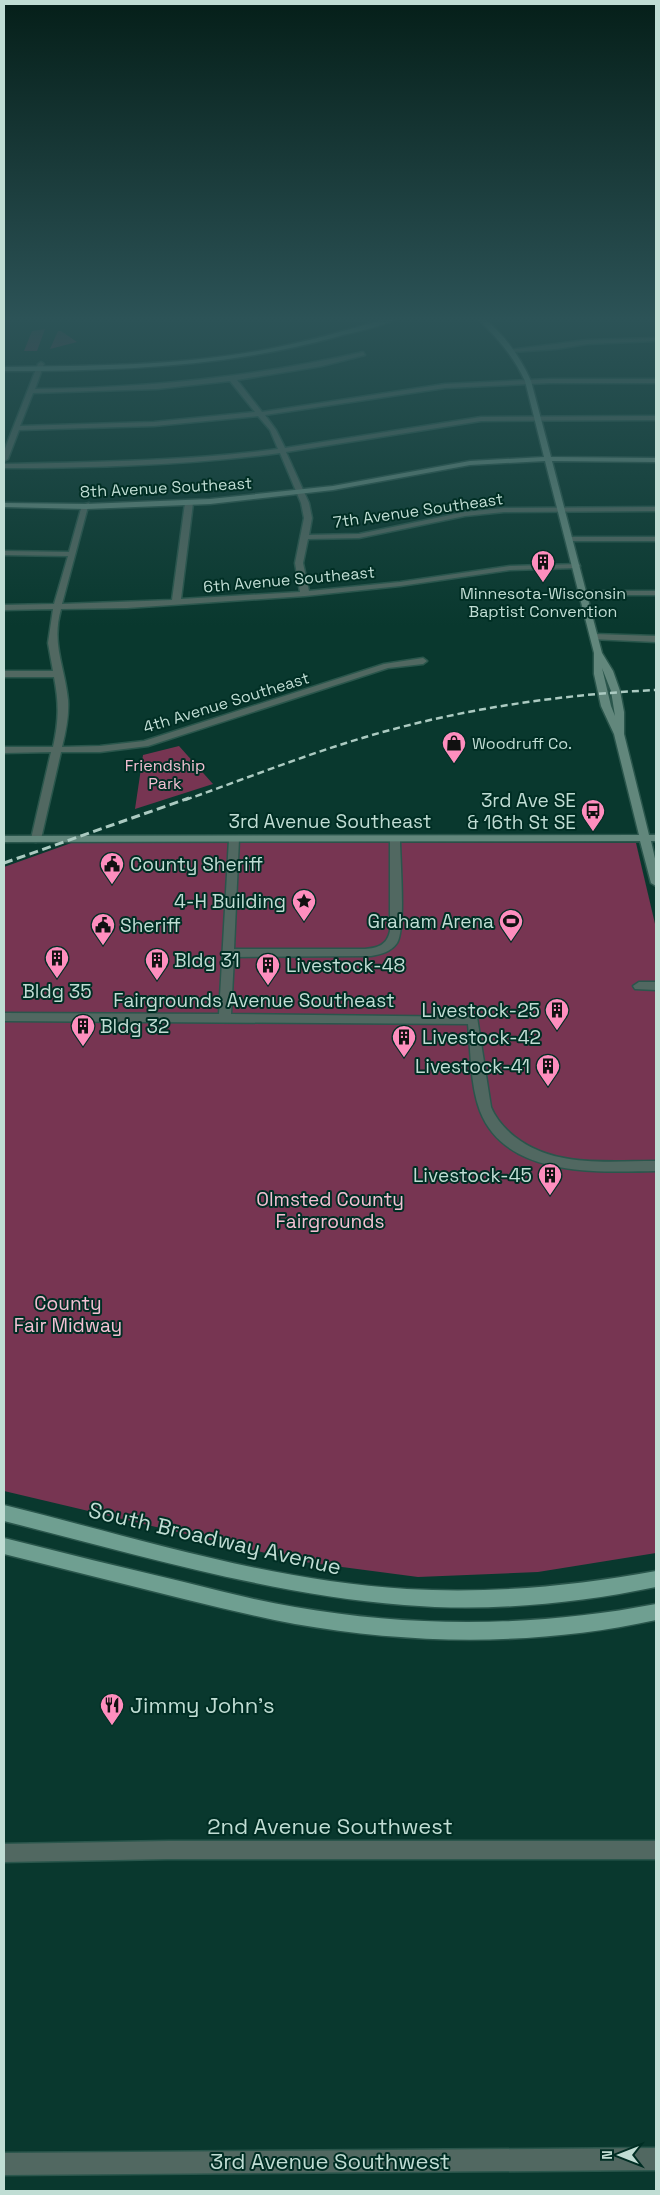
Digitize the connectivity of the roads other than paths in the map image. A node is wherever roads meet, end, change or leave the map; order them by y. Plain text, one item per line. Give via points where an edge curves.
1 (19, 420) edge
2 (194, 420) edge
3 (265, 420) edge
4 (470, 420) edge
5 (539, 420) edge
6 (16, 428) junction
7 (283, 452) junction
8 (4, 459) edge
9 (549, 460) junction
10 (656, 460) edge
11 (4, 466) edge
12 (301, 492) junction
13 (189, 503) junction
14 (4, 505) edge
15 (86, 505) junction
16 (562, 509) junction
17 (656, 510) edge
18 (304, 536) junction
19 (569, 539) junction
20 (656, 539) edge
21 (4, 553) edge
22 (73, 554) junction
23 (576, 566) junction
24 (583, 593) junction
25 (656, 593) edge
26 (305, 594) junction
27 (176, 602) junction
28 (4, 607) edge
29 (56, 607) junction
30 (594, 637) junction
31 (656, 639) edge
32 (423, 661) dead end
33 (4, 674) edge
34 (58, 674) junction
35 (4, 750) edge
36 (57, 750) junction
37 (651, 838) edge
38 (4, 839) edge
39 (36, 839) junction
40 (234, 839) junction
41 (394, 839) junction
42 (656, 883) edge
43 (229, 953) junction
44 (639, 986) dead end
45 (656, 986) edge
46 (4, 1017) edge
47 (225, 1019) junction
48 (656, 1166) edge
49 (4, 1513) edge
50 (4, 1546) edge
51 (656, 1579) edge
52 (656, 1612) edge
53 (656, 1850) edge
54 (4, 1854) edge
55 (656, 2159) edge
56 (4, 2164) edge

1 - 6 street
2 - 6 street via 148,425
3 - 7 street
4 - 7 street
5 - 9 street
6 - 8 street
7 - 11 street via 150,464
7 - 12 street
9 - 10 street, 8th Avenue Southeast
9 - 12 street, 8th Avenue Southeast via 465,464
9 - 16 street
12 - 13 street, 8th Avenue Southeast
12 - 18 street via 307,511
13 - 15 street, 8th Avenue Southeast
13 - 27 street
14 - 15 street, 8th Avenue Southeast
15 - 22 street
16 - 17 street, 7th Avenue Southeast
16 - 18 street, 7th Avenue Southeast via 492,511 364,535
16 - 19 street
18 - 26 street via 299,563
19 - 20 street
19 - 23 street
21 - 22 street
22 - 29 street
23 - 24 street
23 - 26 street, 6th Avenue Southeast via 510,568
24 - 25 street
24 - 30 street
26 - 27 street, 6th Avenue Southeast
27 - 29 street, 6th Avenue Southeast
28 - 29 street, 6th Avenue Southeast
29 - 34 street via 52,643
30 - 31 street
30 - 37 street via 606,706 619,734
32 - 36 street, 4th Avenue Southeast via 387,666 161,740 110,749
33 - 34 street
34 - 36 street via 63,710
35 - 36 street, 4th Avenue Southeast
36 - 39 street
37 - 41 street, 3rd Avenue Southeast
37 - 42 street
38 - 39 street, 3rd Avenue Southeast
39 - 40 street, 3rd Avenue Southeast
40 - 41 street, 3rd Avenue Southeast
40 - 43 street
41 - 43 street via 396,931 388,947 365,953
43 - 47 street
44 - 45 street
46 - 47 street, Fairgrounds Avenue Southeast
47 - 48 street, Fairgrounds Avenue Southeast via 474,1020 485,1109 507,1138 529,1154 550,1162 577,1166
49 - 51 main road, South Broadway Avenue via 278,1580 370,1594 412,1598 536,1596
50 - 52 main road via 249,1606 349,1624 490,1631 541,1628
53 - 54 street, 2nd Avenue Southwest via 168,1850
55 - 56 street, 3rd Avenue Southwest

